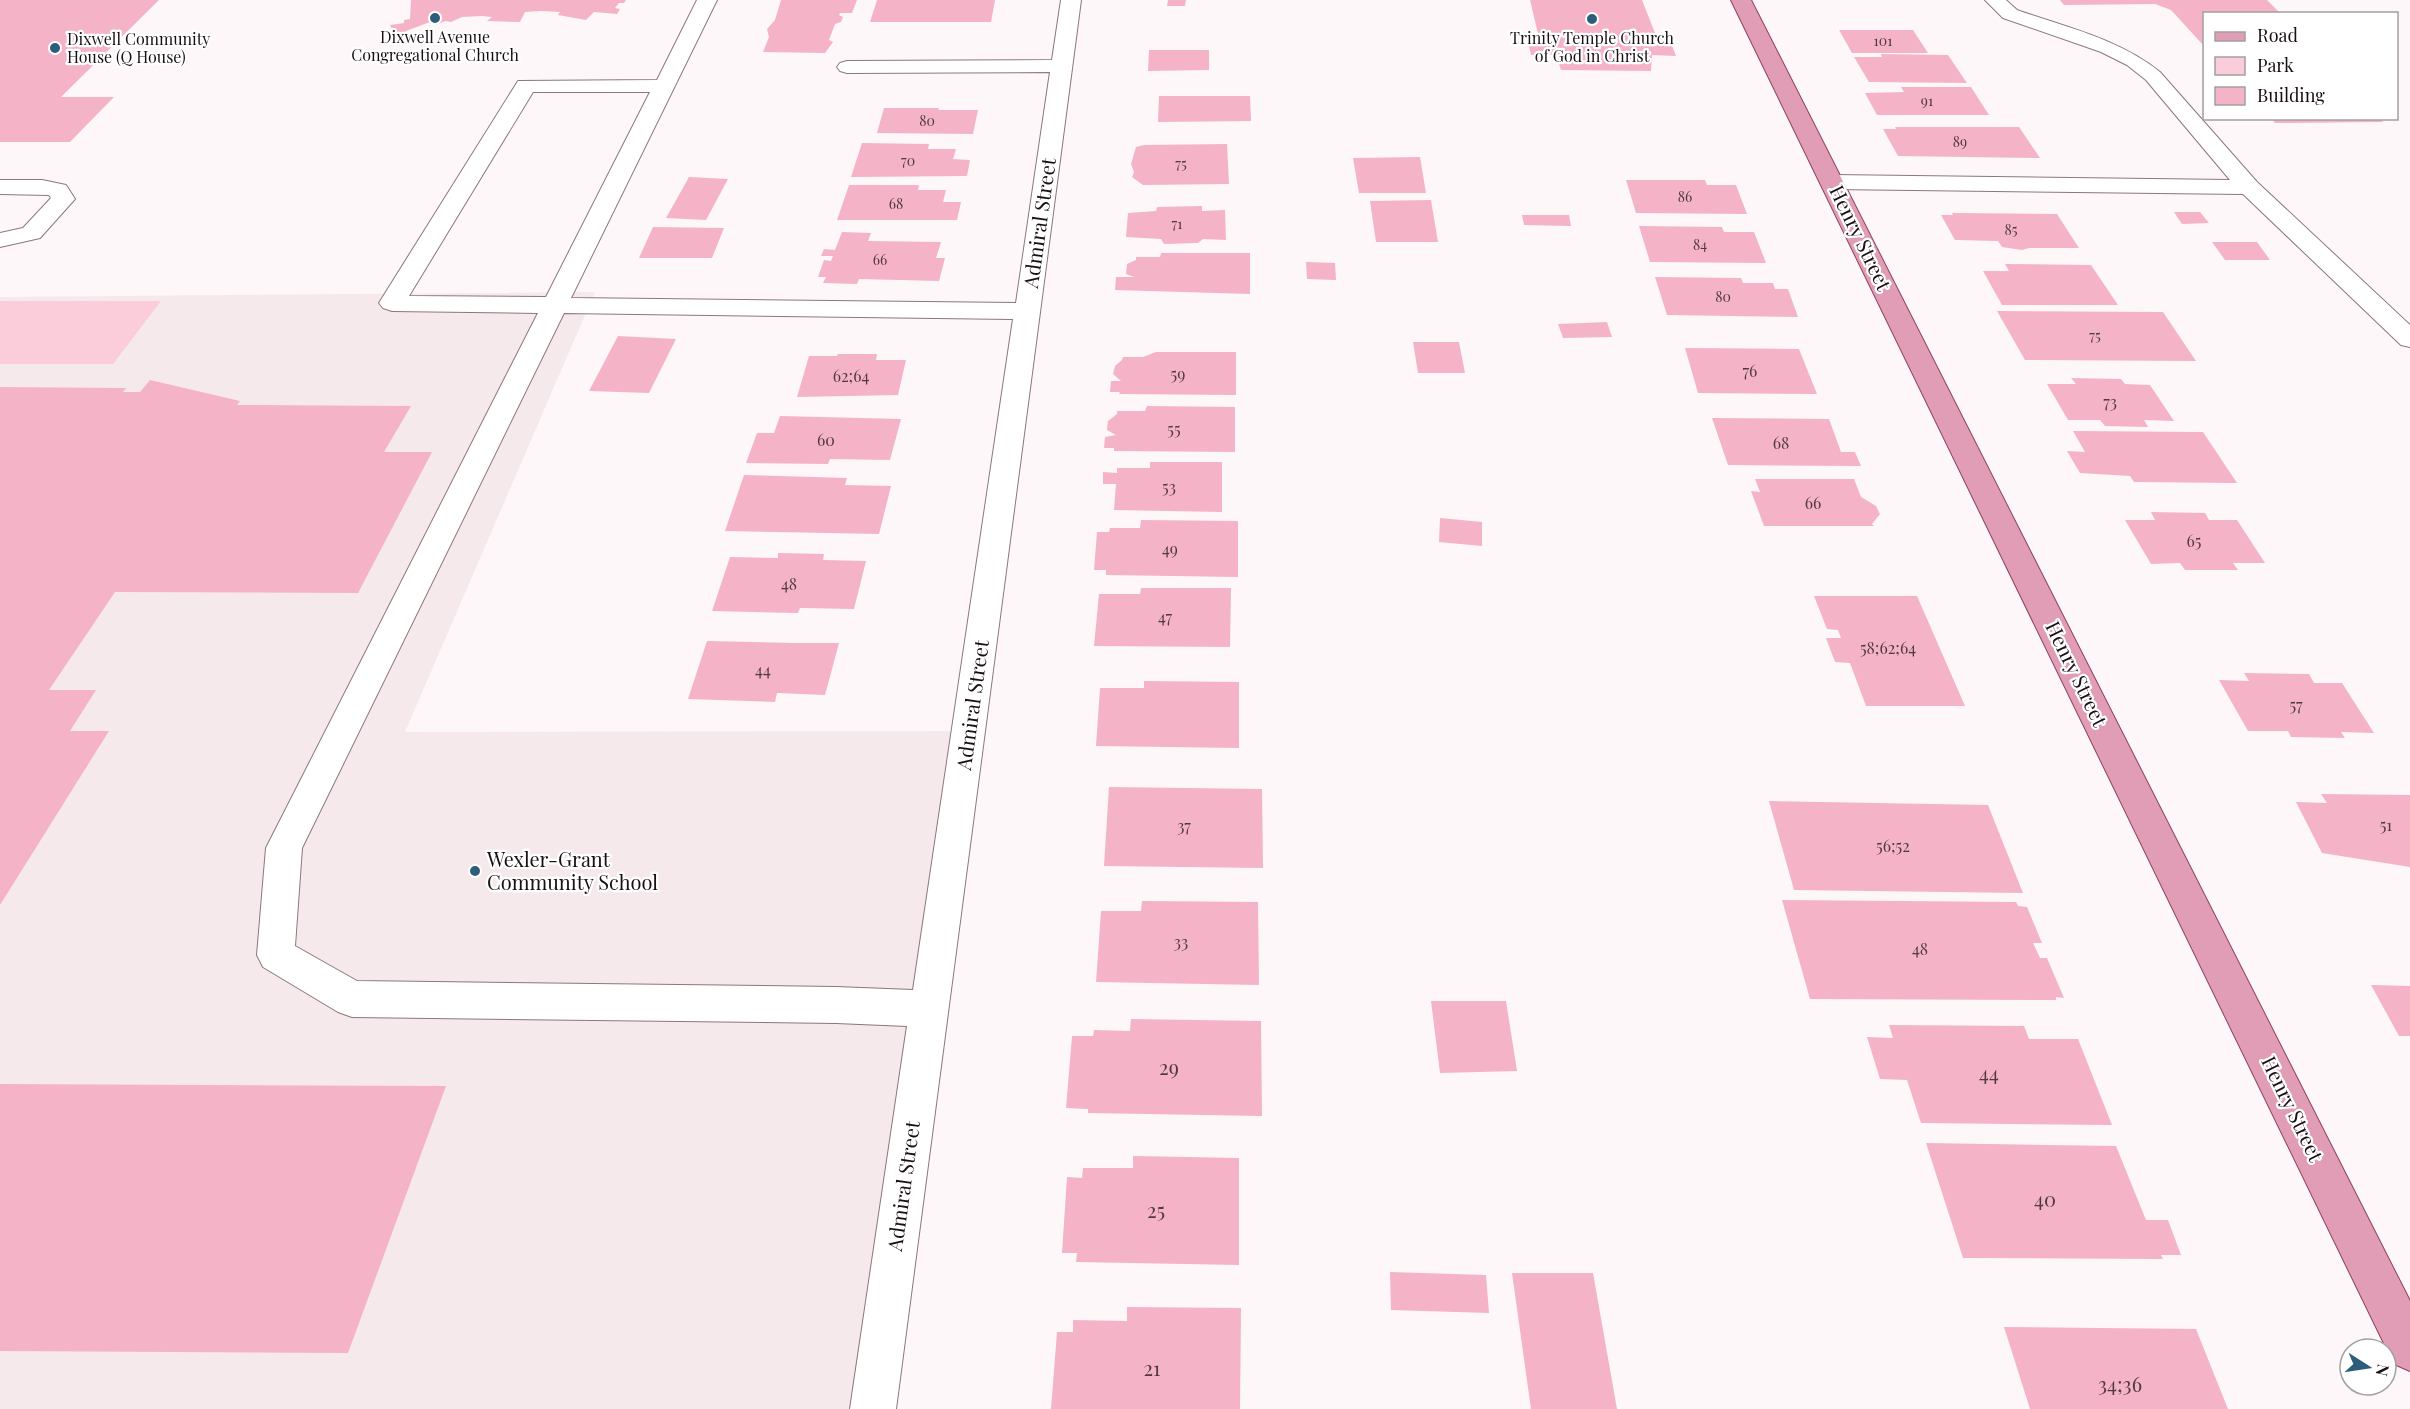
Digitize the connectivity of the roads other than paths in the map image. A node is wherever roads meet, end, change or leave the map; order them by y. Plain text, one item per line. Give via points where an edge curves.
1 (707, 0) edge
2 (1071, 0) edge
3 (1741, 0) edge
4 (1995, 0) edge
5 (1062, 66) junction
6 (847, 67) dead end
7 (664, 86) junction
8 (1832, 182) junction
9 (0, 187) edge
10 (2249, 187) junction
11 (0, 240) edge
12 (554, 306) junction
13 (1028, 311) junction
14 (2410, 339) edge
15 (930, 1009) junction
16 (2410, 1348) edge
17 (873, 1409) edge

1 - 7 street
2 - 5 street, Admiral Street
3 - 8 main road, Henry Street
4 - 10 street via 2010,14 2134,61 2153,76
5 - 6 street
5 - 13 street, Admiral Street
7 - 12 street
7 - 12 street via 526,86 392,303
8 - 10 street
8 - 16 main road, Henry Street
9 - 11 street via 42,187 57,190 63,199 31,232
10 - 14 street
12 - 13 street
12 - 15 street via 284,848 276,955 352,999
13 - 15 street, Admiral Street
15 - 17 street, Admiral Street

